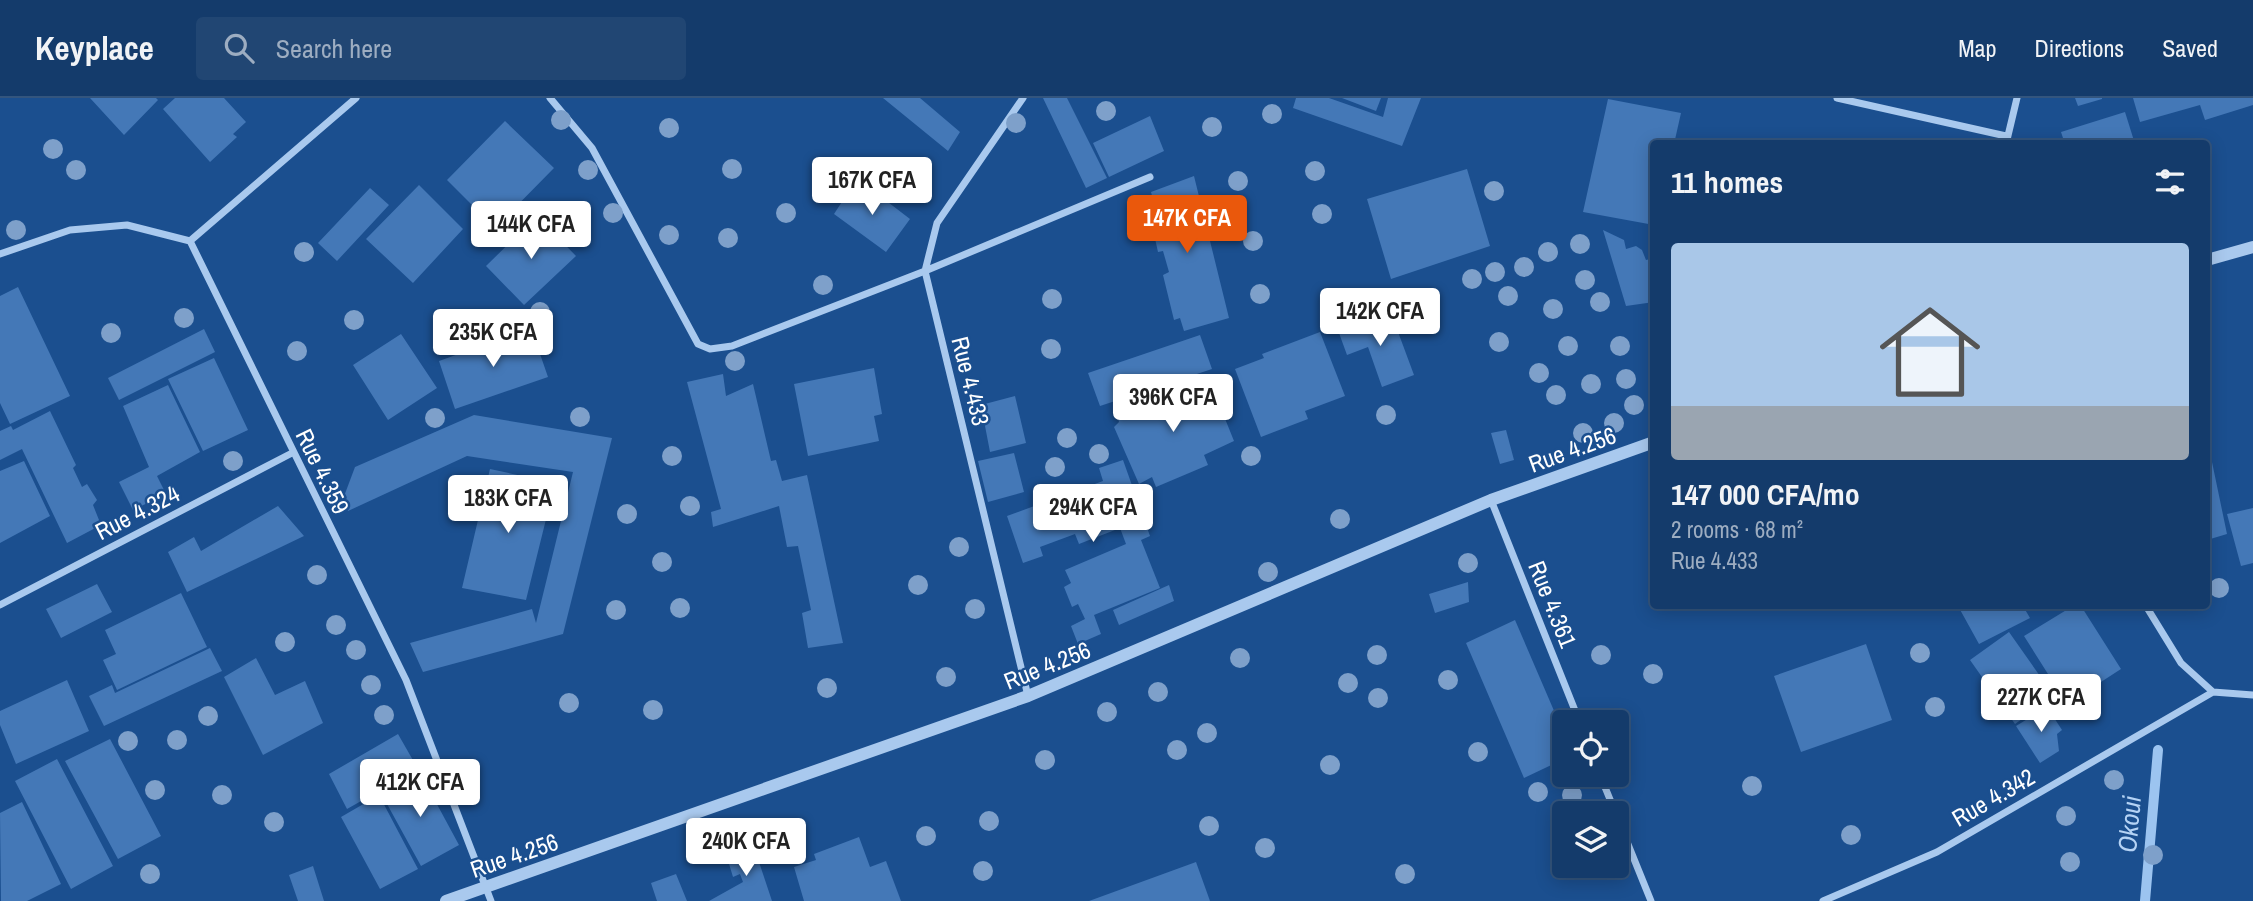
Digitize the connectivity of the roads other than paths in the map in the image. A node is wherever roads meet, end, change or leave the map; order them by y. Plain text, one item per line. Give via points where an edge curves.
1 (356, 98) edge
2 (550, 98) edge
3 (1023, 98) edge
4 (1837, 98) edge
5 (2017, 98) edge
6 (2006, 140) edge
7 (1150, 177) dead end
8 (190, 241) junction
9 (2253, 247) edge
10 (0, 254) edge
11 (2210, 259) edge
12 (925, 271) junction
13 (1650, 443) edge
14 (292, 453) junction
15 (1491, 500) junction
16 (0, 605) edge
17 (2148, 609) edge
18 (2213, 692) junction
19 (2253, 695) edge
20 (1028, 696) junction
21 (1575, 710) edge
22 (1629, 847) edge
23 (486, 887) junction
24 (446, 901) edge
25 (491, 901) edge
26 (1651, 901) edge
27 (1823, 901) edge

1 - 8 street
2 - 12 street via 592,148 698,344 710,349 732,346
3 - 12 street, Rue 4.433 via 937,223
4 - 6 street
5 - 6 street
7 - 12 street
8 - 10 street via 127,225 70,230
8 - 14 street, Rue 4.359
9 - 11 street
12 - 20 street, Rue 4.433
13 - 15 street, Rue 4.256
14 - 16 street, Rue 4.324
14 - 23 street, Rue 4.359 via 406,680
15 - 20 street, Rue 4.256
15 - 21 street, Rue 4.361
17 - 18 street via 2181,663
18 - 19 street
18 - 27 street, Rue 4.342 via 1937,852
20 - 23 street, Rue 4.256
22 - 26 street
23 - 24 street, Rue 4.256
23 - 25 street, Rue 4.359

